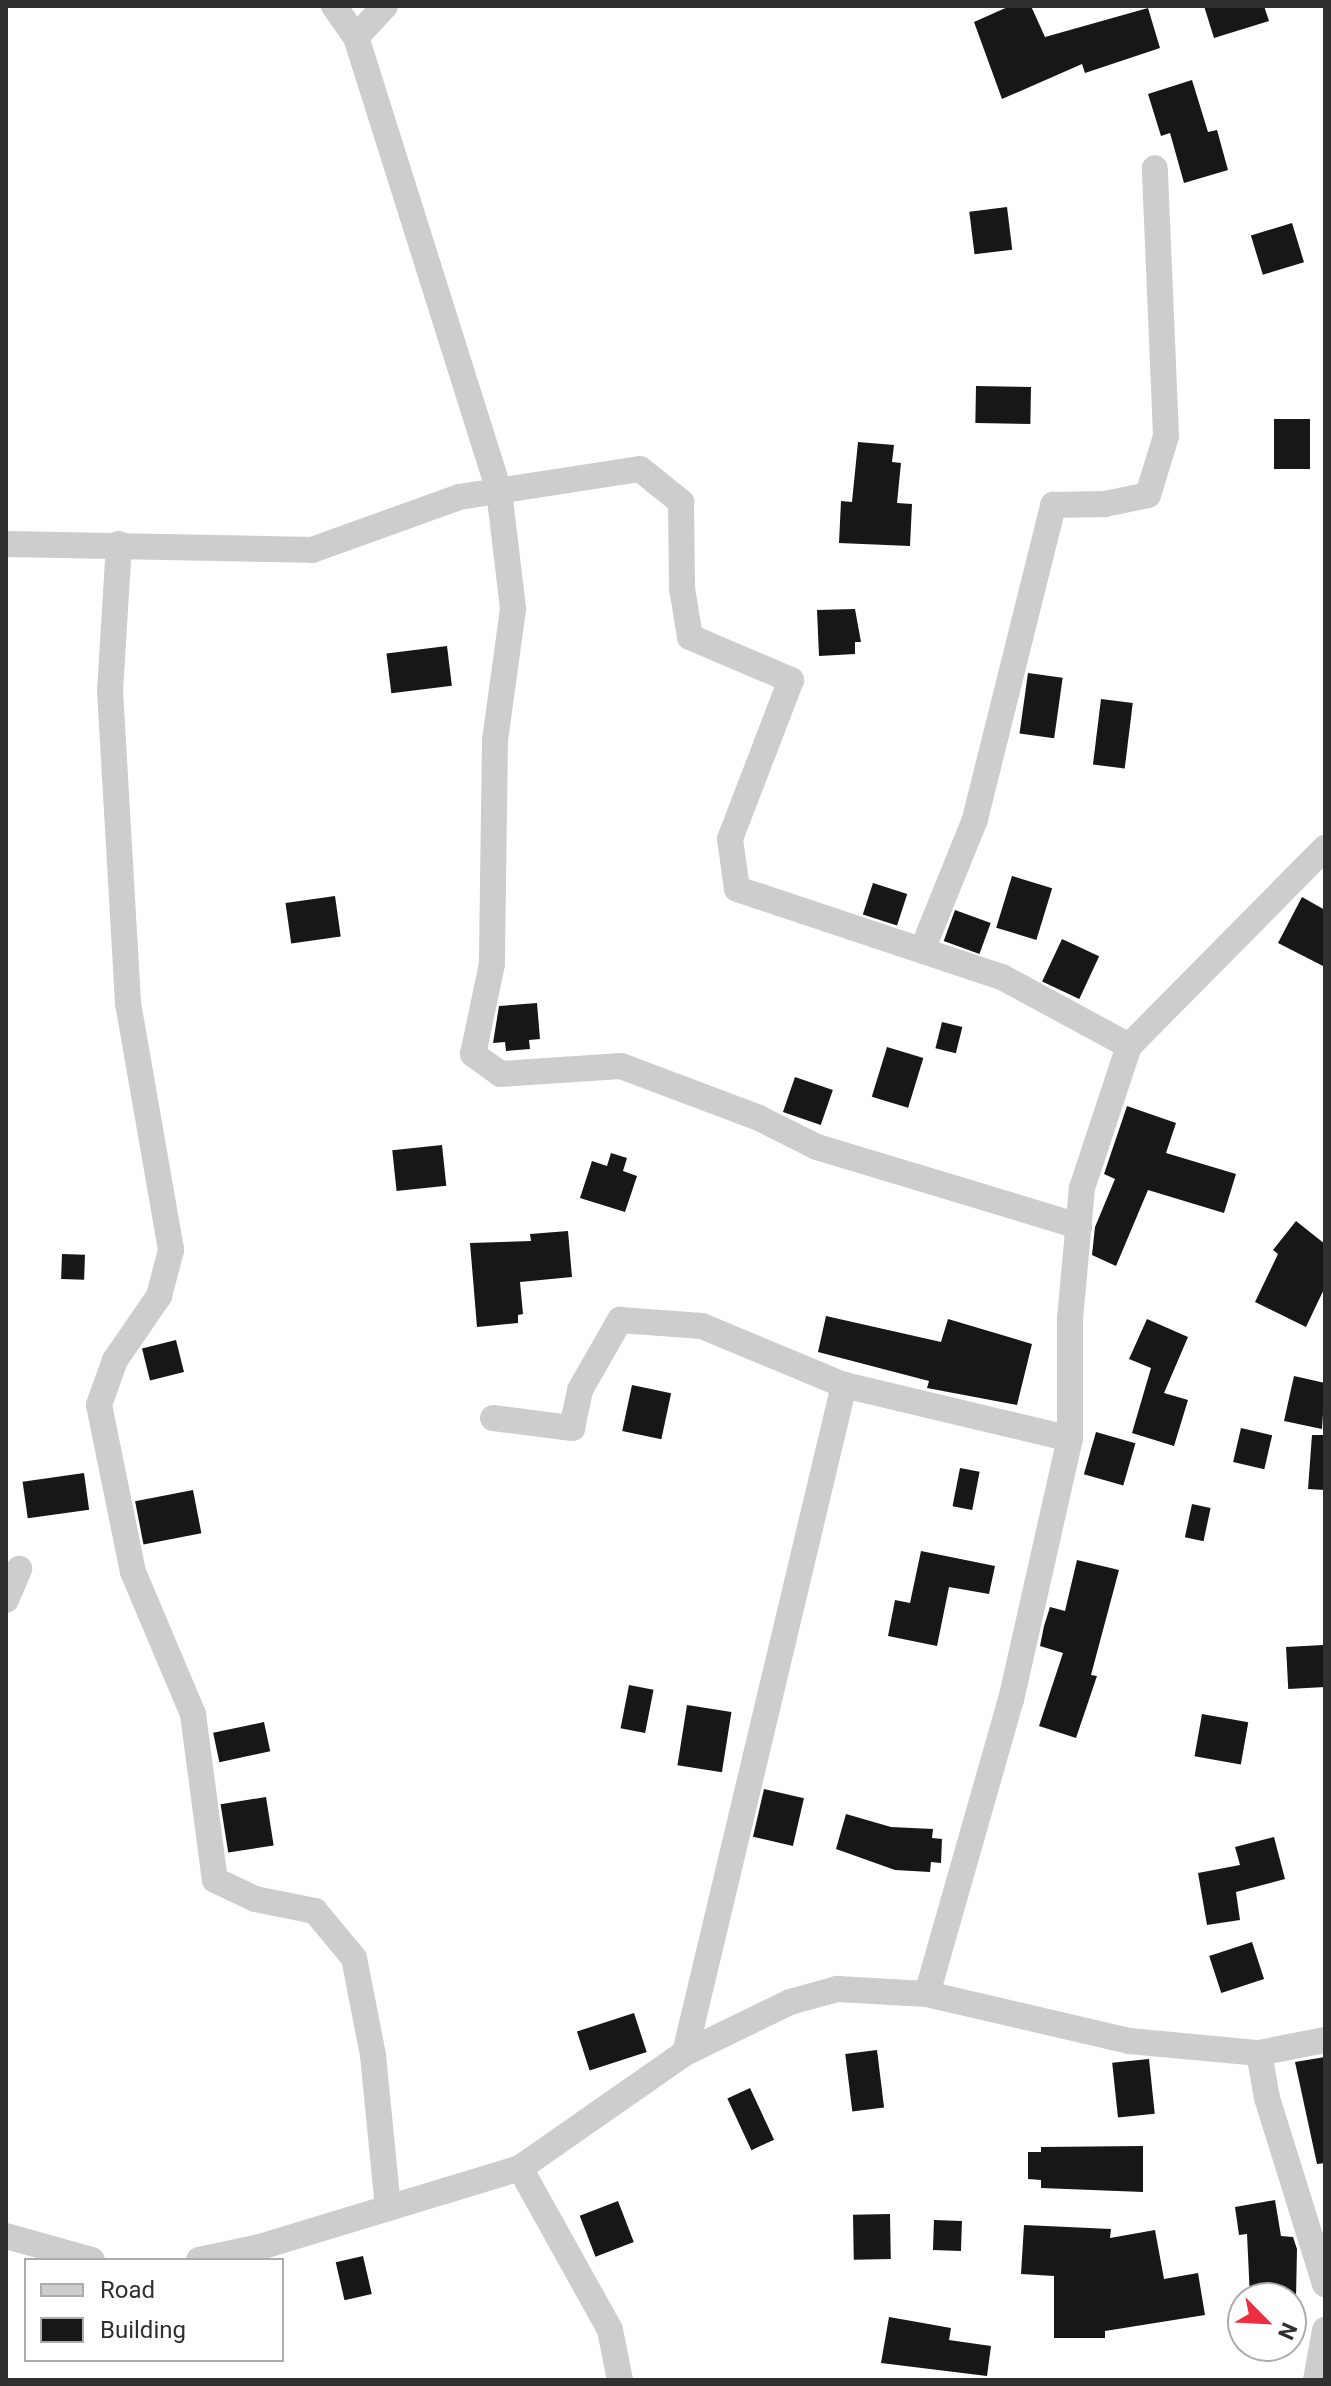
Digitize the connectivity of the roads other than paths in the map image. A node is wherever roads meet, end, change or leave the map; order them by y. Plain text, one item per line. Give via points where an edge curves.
1 (334, 6) edge
2 (385, 6) edge
3 (356, 37) junction
4 (1155, 168) dead end
5 (499, 491) junction
6 (6, 544) edge
7 (119, 544) junction
8 (1325, 848) edge
9 (923, 948) junction
10 (1129, 1046) junction
11 (1079, 1226) junction
12 (844, 1385) junction
13 (493, 1418) dead end
14 (1070, 1439) junction
15 (19, 1569) dead end
16 (6, 1600) edge
17 (927, 1994) junction
18 (1325, 2040) edge
19 (685, 2053) junction
20 (1259, 2053) junction
21 (520, 2168) junction
22 (388, 2208) junction
23 (6, 2236) edge
24 (85, 2258) edge
25 (206, 2258) edge
26 (1325, 2284) edge
27 (1325, 2330) edge
28 (620, 2380) edge
29 (1316, 2380) edge

1 - 3 street
2 - 3 street
3 - 5 street
4 - 9 street via 1166,436 1148,495 1105,504 1053,505 975,819
5 - 7 street via 459,497 312,550
5 - 9 street via 640,469 681,502 682,588 690,637 791,680 730,839 737,889
5 - 11 street via 513,609 495,740 492,964 473,1054 501,1074 621,1066 759,1118 817,1147
6 - 7 street via 80,549
7 - 22 street via 110,690 128,1003 171,1250 159,1296 115,1360 99,1405 133,1572 193,1714 215,1880 255,1899 315,1911 354,1958 373,2055
8 - 10 street
9 - 10 street via 1002,977
10 - 11 street via 1082,1188
11 - 14 street via 1070,1319
12 - 13 street via 702,1326 620,1320 580,1390 572,1428
12 - 14 street
12 - 19 street
14 - 17 street via 1011,1700
15 - 16 street
17 - 19 street via 837,1989 790,2002
17 - 20 street via 1129,2041
18 - 20 street
19 - 21 street
20 - 26 street
21 - 22 street
21 - 28 street via 610,2330
22 - 25 street
23 - 24 street
27 - 29 street

